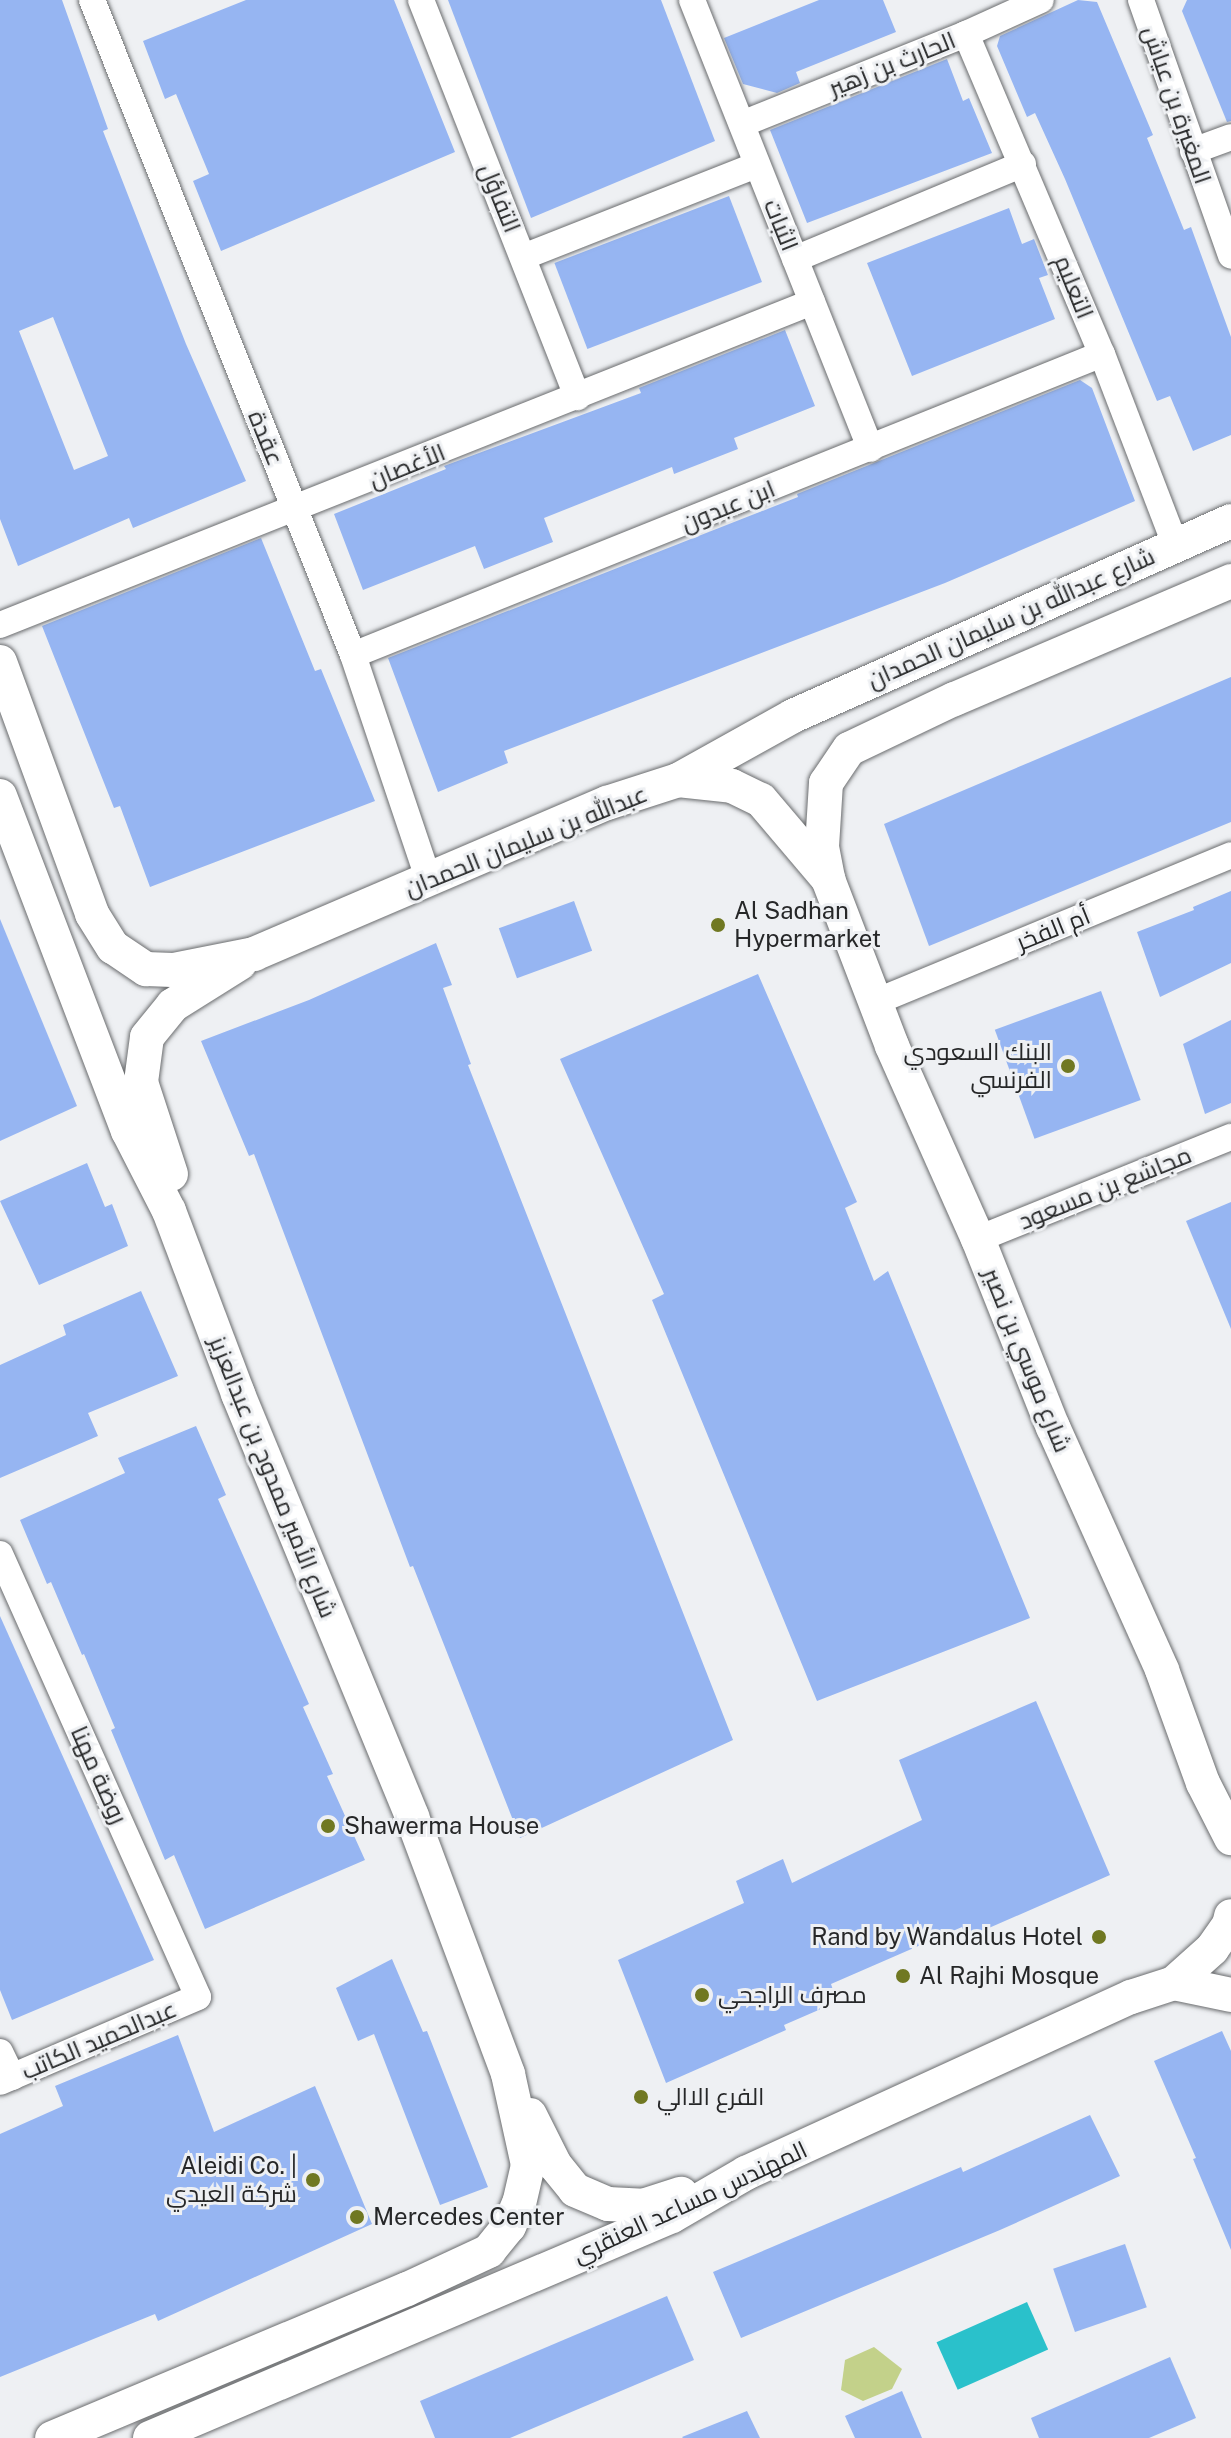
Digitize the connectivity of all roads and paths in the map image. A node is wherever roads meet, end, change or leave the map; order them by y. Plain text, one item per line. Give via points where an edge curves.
1 (92, 0) edge
2 (421, 0) edge
3 (692, 0) edge
4 (1041, 0) edge
5 (1141, 0) edge
6 (966, 34) junction
7 (742, 124) junction
8 (1231, 137) edge
9 (1193, 151) junction
10 (1023, 164) junction
11 (756, 165) junction
12 (1231, 256) edge
13 (523, 257) junction
14 (795, 259) junction
15 (812, 302) junction
16 (1102, 354) junction
17 (577, 397) junction
18 (871, 449) junction
19 (295, 511) junction
20 (1231, 521) edge
21 (1175, 544) junction
22 (1231, 581) edge
23 (0, 625) edge
24 (353, 655) junction
25 (0, 662) edge
26 (793, 716) joint
27 (678, 780) junction
28 (0, 796) edge
29 (1231, 855) edge
30 (828, 879) junction
31 (429, 881) junction
32 (254, 954) junction
33 (875, 1002) junction
34 (1231, 1137) edge
35 (169, 1211) junction
36 (978, 1239) junction
37 (0, 1554) edge
38 (1203, 1783) junction
39 (1231, 1838) edge
40 (1231, 1865) edge
41 (1231, 1916) edge
42 (1174, 1983) junction
43 (1231, 1995) edge
44 (198, 1997) joint
45 (0, 2052) edge
46 (508, 2074) junction
47 (6, 2080) edge
48 (746, 2173) junction
49 (52, 2438) edge
50 (150, 2438) edge

1 - 19 street, عقدة
2 - 13 street, التفاؤل
3 - 7 street, الثبات
4 - 6 street, الحارث بن زهير
5 - 9 street, المغيرة بن عياش
6 - 7 street, الحارث بن زهير
6 - 10 street, التعليم
7 - 11 street, الثبات
8 - 9 street
9 - 12 street, المغيرة بن عياش
10 - 14 street
10 - 16 street, التعليم
11 - 13 street
11 - 14 street, الثبات
13 - 17 street, التفاؤل
14 - 15 street, الثبات
15 - 17 street, الأغصان
15 - 18 street, الثبات
16 - 18 street, ابن عبدون
16 - 21 street, التعليم
17 - 19 street, الأغصان
18 - 24 street, ابن عبدون
19 - 23 street, الأغصان
19 - 24 street, عقدة
20 - 21 street, شارع عبدالله بن سليمان الحمدان
21 - 26 street, شارع عبدالله بن سليمان الحمدان
22 - 30 street via 849,749 826,783 822,847
24 - 31 street, عقدة
25 - 32 street via 92,914 113,947 146,969 173,970
26 - 27 street, عبدالله بن سليمان الحمدان
27 - 30 street via 732,786 761,800
27 - 31 street, عبدالله بن سليمان الحمدان via 607,803
28 - 35 street, شارع الأمير ممدوح بن عبدالعزيز via 128,1131
29 - 33 street, أم الفخر
30 - 33 street, شارع موسي بن نصير
31 - 32 street, عبدالله بن سليمان الحمدان
32 - 35 street via 173,1005 147,1037 141,1082 171,1167
33 - 36 street, شارع موسي بن نصير
34 - 36 street, مجاشع بن مسعود
35 - 46 street, شارع الأمير ممدوح بن عبدالعزيز via 238,1394 412,1817
36 - 38 street, شارع موسي بن نصير via 1053,1427 1162,1670
37 - 44 street, روضة مهنا
38 - 39 street, شارع موسي بن نصير
38 - 40 street
41 - 42 street via 1212,1949
42 - 43 street, المهندس مساعد العنقري
42 - 48 street, المهندس مساعد العنقري via 1131,1997
44 - 47 street, عبدالحميد الكاتب
45 - 47 street
46 - 48 street via 555,2165 575,2190 608,2204 643,2206
46 - 49 street, شارع الأمير ممدوح بن عبدالعزيز via 528,2165 509,2226 489,2251
48 - 50 street, المهندس مساعد العنقري via 672,2216

